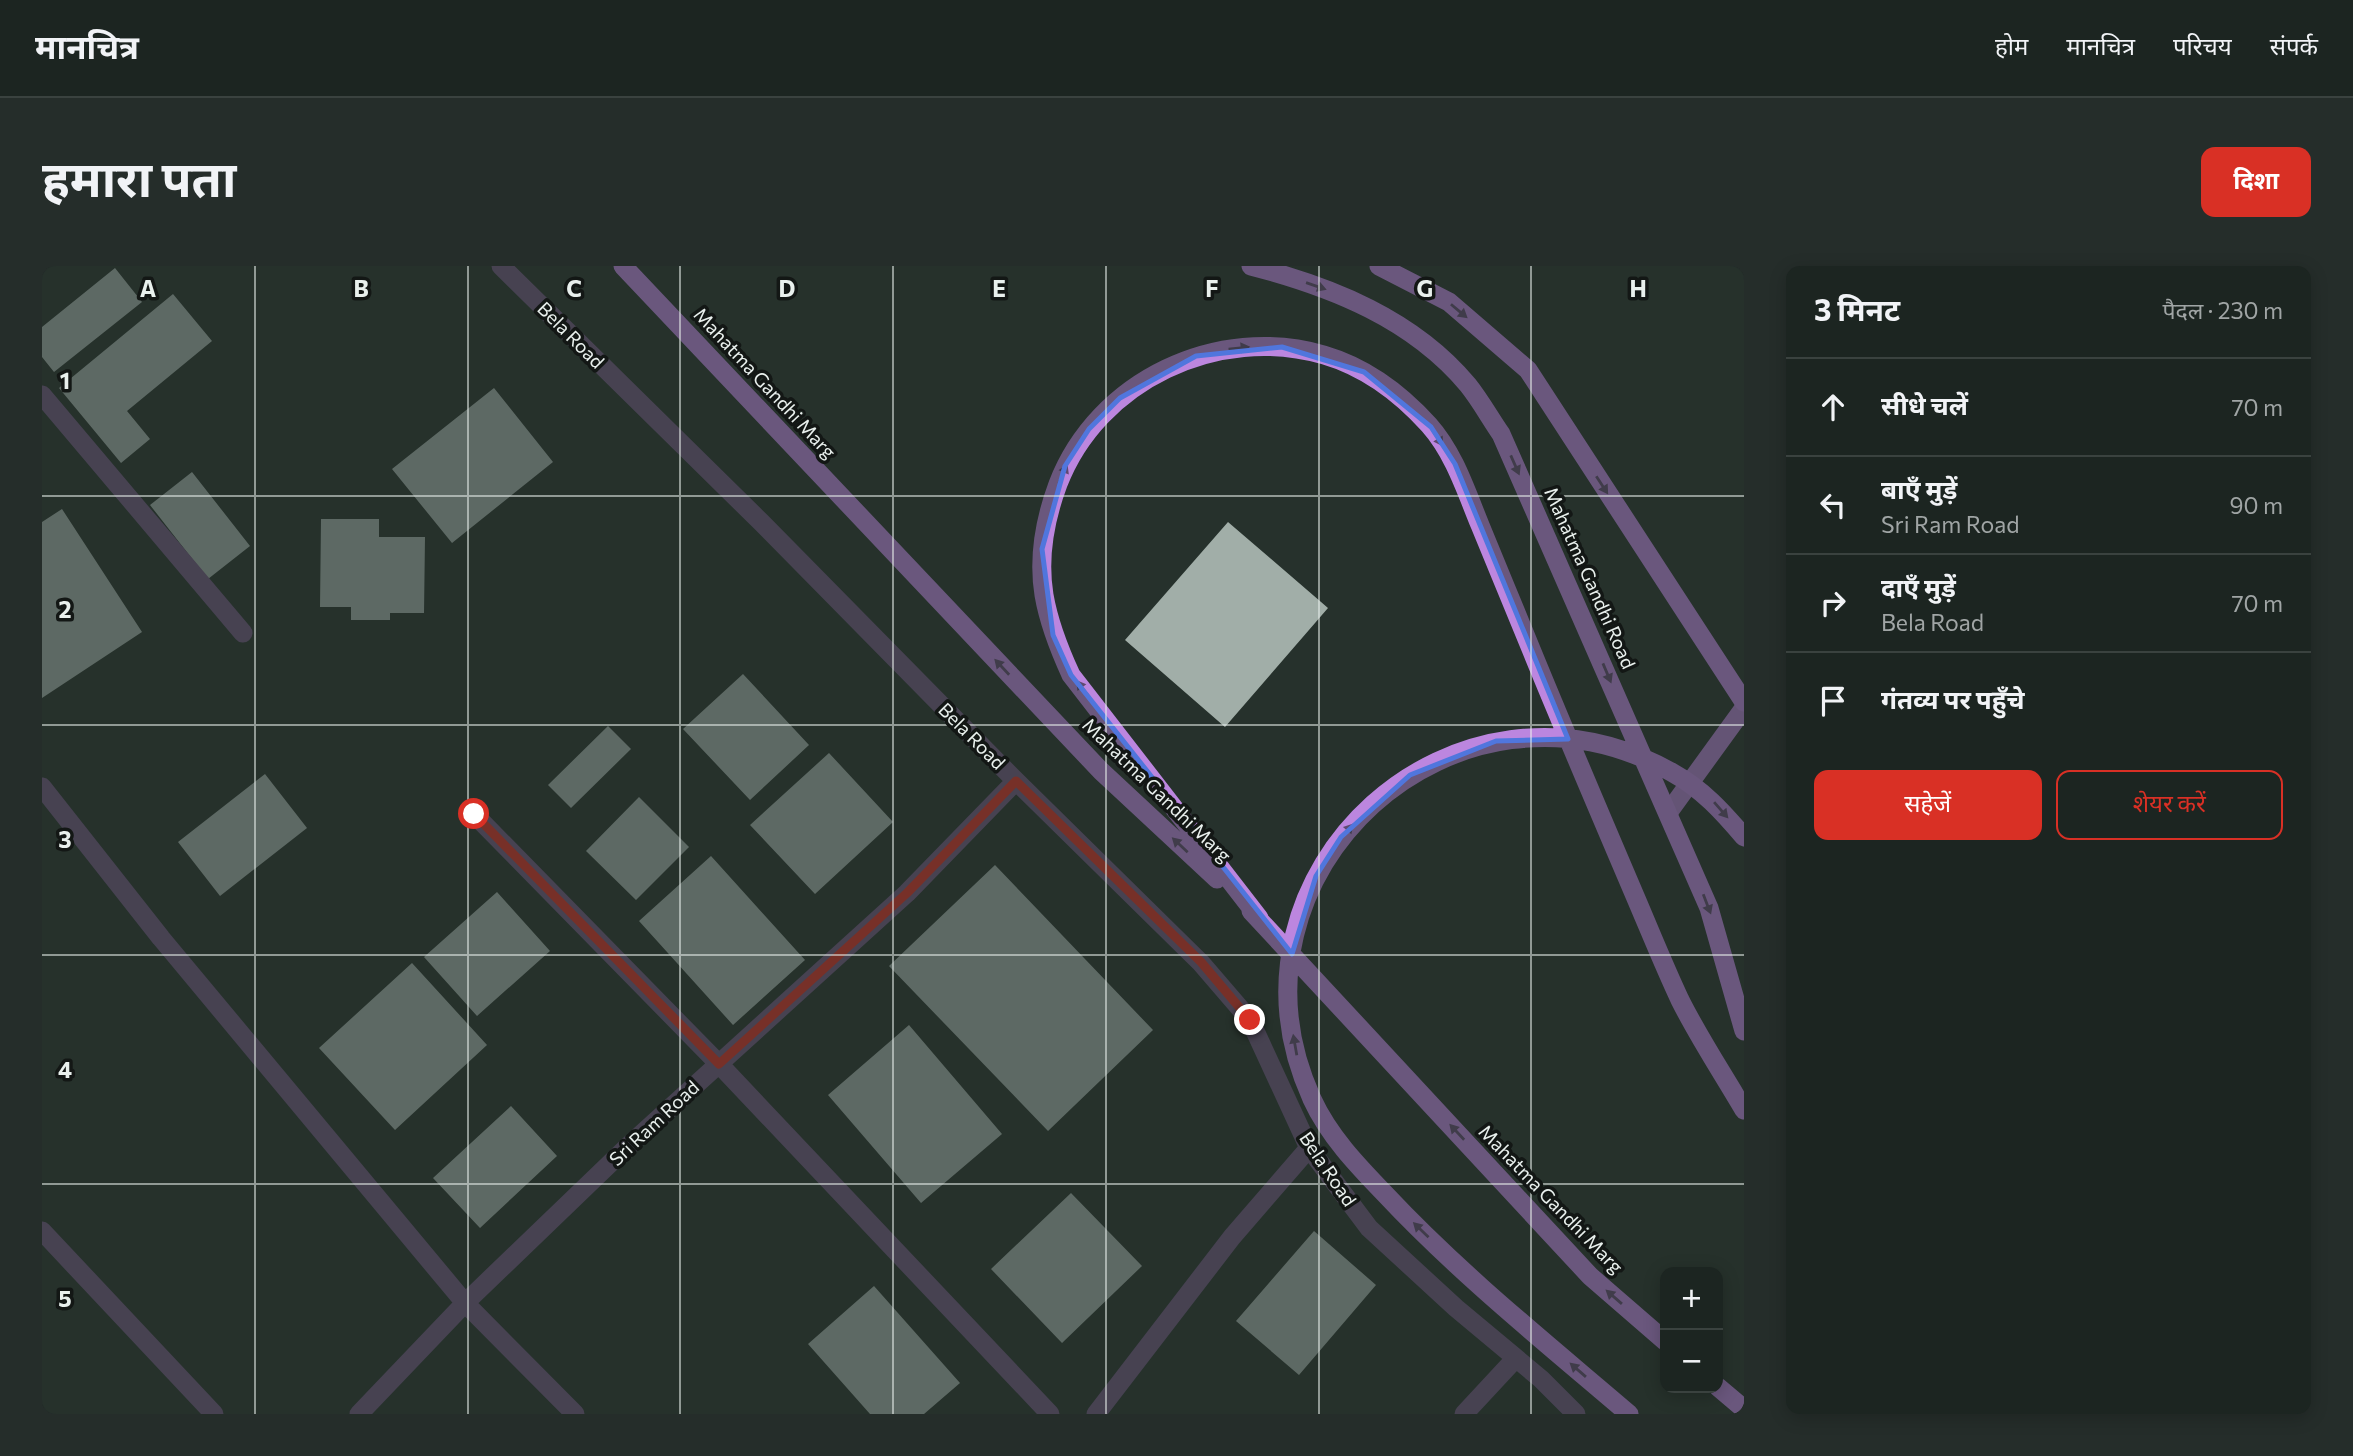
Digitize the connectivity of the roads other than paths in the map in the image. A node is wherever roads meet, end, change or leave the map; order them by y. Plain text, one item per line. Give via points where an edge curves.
1 (501, 266) edge
2 (623, 266) edge
3 (1251, 266) edge
4 (1379, 266) edge
5 (42, 395) edge
6 (243, 634) dead end
7 (1744, 702) edge
8 (1744, 708) edge
9 (1016, 781) junction
10 (42, 787) edge
11 (1668, 813) junction
12 (474, 814) dead end
13 (1744, 836) edge
14 (1259, 918) junction
15 (1744, 1031) edge
16 (719, 1064) junction
17 (1744, 1110) edge
18 (1309, 1148) junction
19 (42, 1231) edge
20 (465, 1303) junction
21 (1660, 1337) edge
22 (1516, 1357) junction
23 (1723, 1391) edge
24 (1744, 1409) edge
25 (214, 1414) edge
26 (359, 1414) edge
27 (575, 1414) edge
28 (1050, 1414) edge
29 (1096, 1414) edge
30 (1464, 1414) edge
31 (1576, 1414) edge
32 (1629, 1414) edge

1 - 9 street, Bela Road
14 -> 2 highway, Mahatma Gandhi Marg via 1101,771
3 -> 11 highway, Mahatma Gandhi Road via 1322,287 1376,311 1425,344 1468,385 1501,433
4 -> 7 highway via 1449,303 1528,370
5 - 6 street
8 - 11 main road
9 - 16 street, Sri Ram Road via 907,893
9 - 18 street, Bela Road via 1201,962 1250,1020
10 - 20 street via 161,939
11 -> 15 highway, Mahatma Gandhi Road via 1709,908
12 - 16 street
32 -> 13 highway via 1470,1277 1336,1140 1313,1100 1297,1057 1289,1011 1290,965 1299,919 1316,876 1349,828 1373,803 1410,775 1452,754 1496,741 1542,737 1588,741 1633,753 1675,773 1712,800
14 -> 17 highway via 1071,675 1053,635 1044,593 1042,549 1050,507 1065,466 1089,429 1120,398 1156,373 1196,356 1238,347 1282,347 1325,355 1364,372 1401,397 1431,427 1455,464 1682,1002
21 -> 14 highway, Mahatma Gandhi Marg via 1590,1276
16 - 20 street, Sri Ram Road
16 - 28 street
18 - 22 street, Bela Road via 1369,1228
18 - 29 street via 1232,1237
19 - 25 street
20 - 26 street, Sri Ram Road
20 - 27 street
22 - 30 street
22 - 31 street, Bela Road
23 - 24 highway

